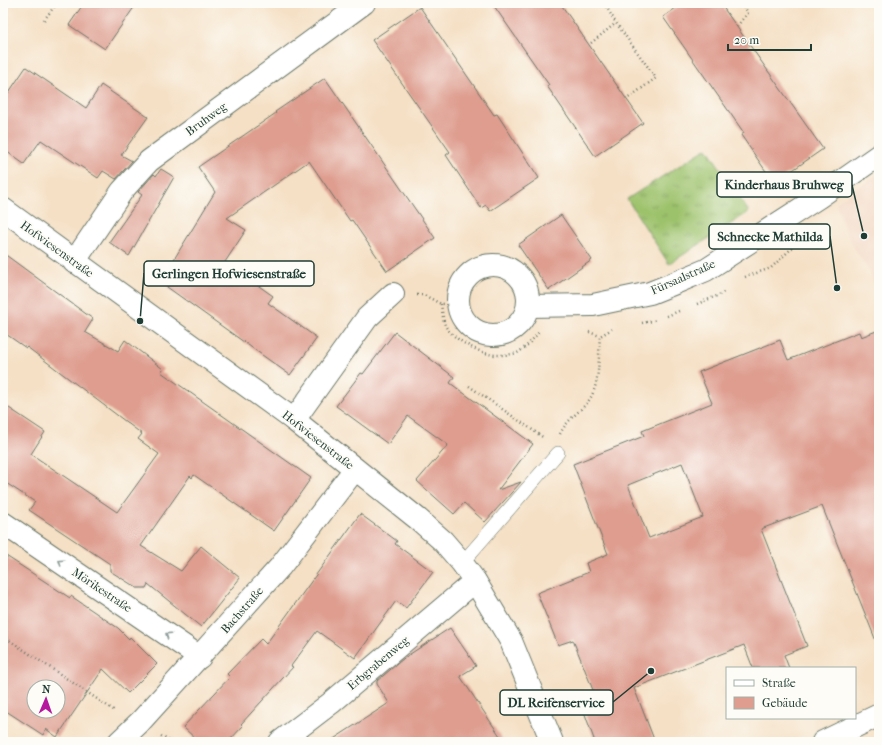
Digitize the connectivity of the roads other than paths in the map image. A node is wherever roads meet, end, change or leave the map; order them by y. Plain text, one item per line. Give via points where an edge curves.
1 (364, 3) edge
2 (879, 155) edge
3 (3, 209) edge
4 (74, 262) junction
5 (393, 294) road end
6 (528, 306) junction
7 (294, 420) junction
8 (558, 451) road end
9 (355, 469) junction
10 (3, 522) edge
11 (462, 564) junction
12 (475, 581) junction
13 (200, 657) junction
14 (879, 715) edge
15 (119, 742) edge
16 (280, 742) edge
17 (552, 742) edge
18 (823, 742) edge

1 - 4 street, Bruhweg via 149,161 122,191
2 - 6 street, Fürsaalstraße via 706,270 650,293 593,305
3 - 4 street, Hofwiesenstraße
4 - 7 street, Hofwiesenstraße
5 - 7 street via 367,318
6 - 6 street via 526,286 514,271 495,265 476,270 462,283 450,303 475,331 492,335 508,332 522,322
7 - 9 street, Hofwiesenstraße
8 - 11 lane
9 - 11 street, Hofwiesenstraße via 443,541
9 - 13 street, Bachstraße via 280,567
13 -> 10 street, Mörikestraße
11 - 12 street, Hofwiesenstraße
12 - 16 street, Erbgrabenweg via 331,703
12 - 17 street, Hofwiesenstraße via 511,641
13 - 15 street, Bachstraße
14 - 18 street

